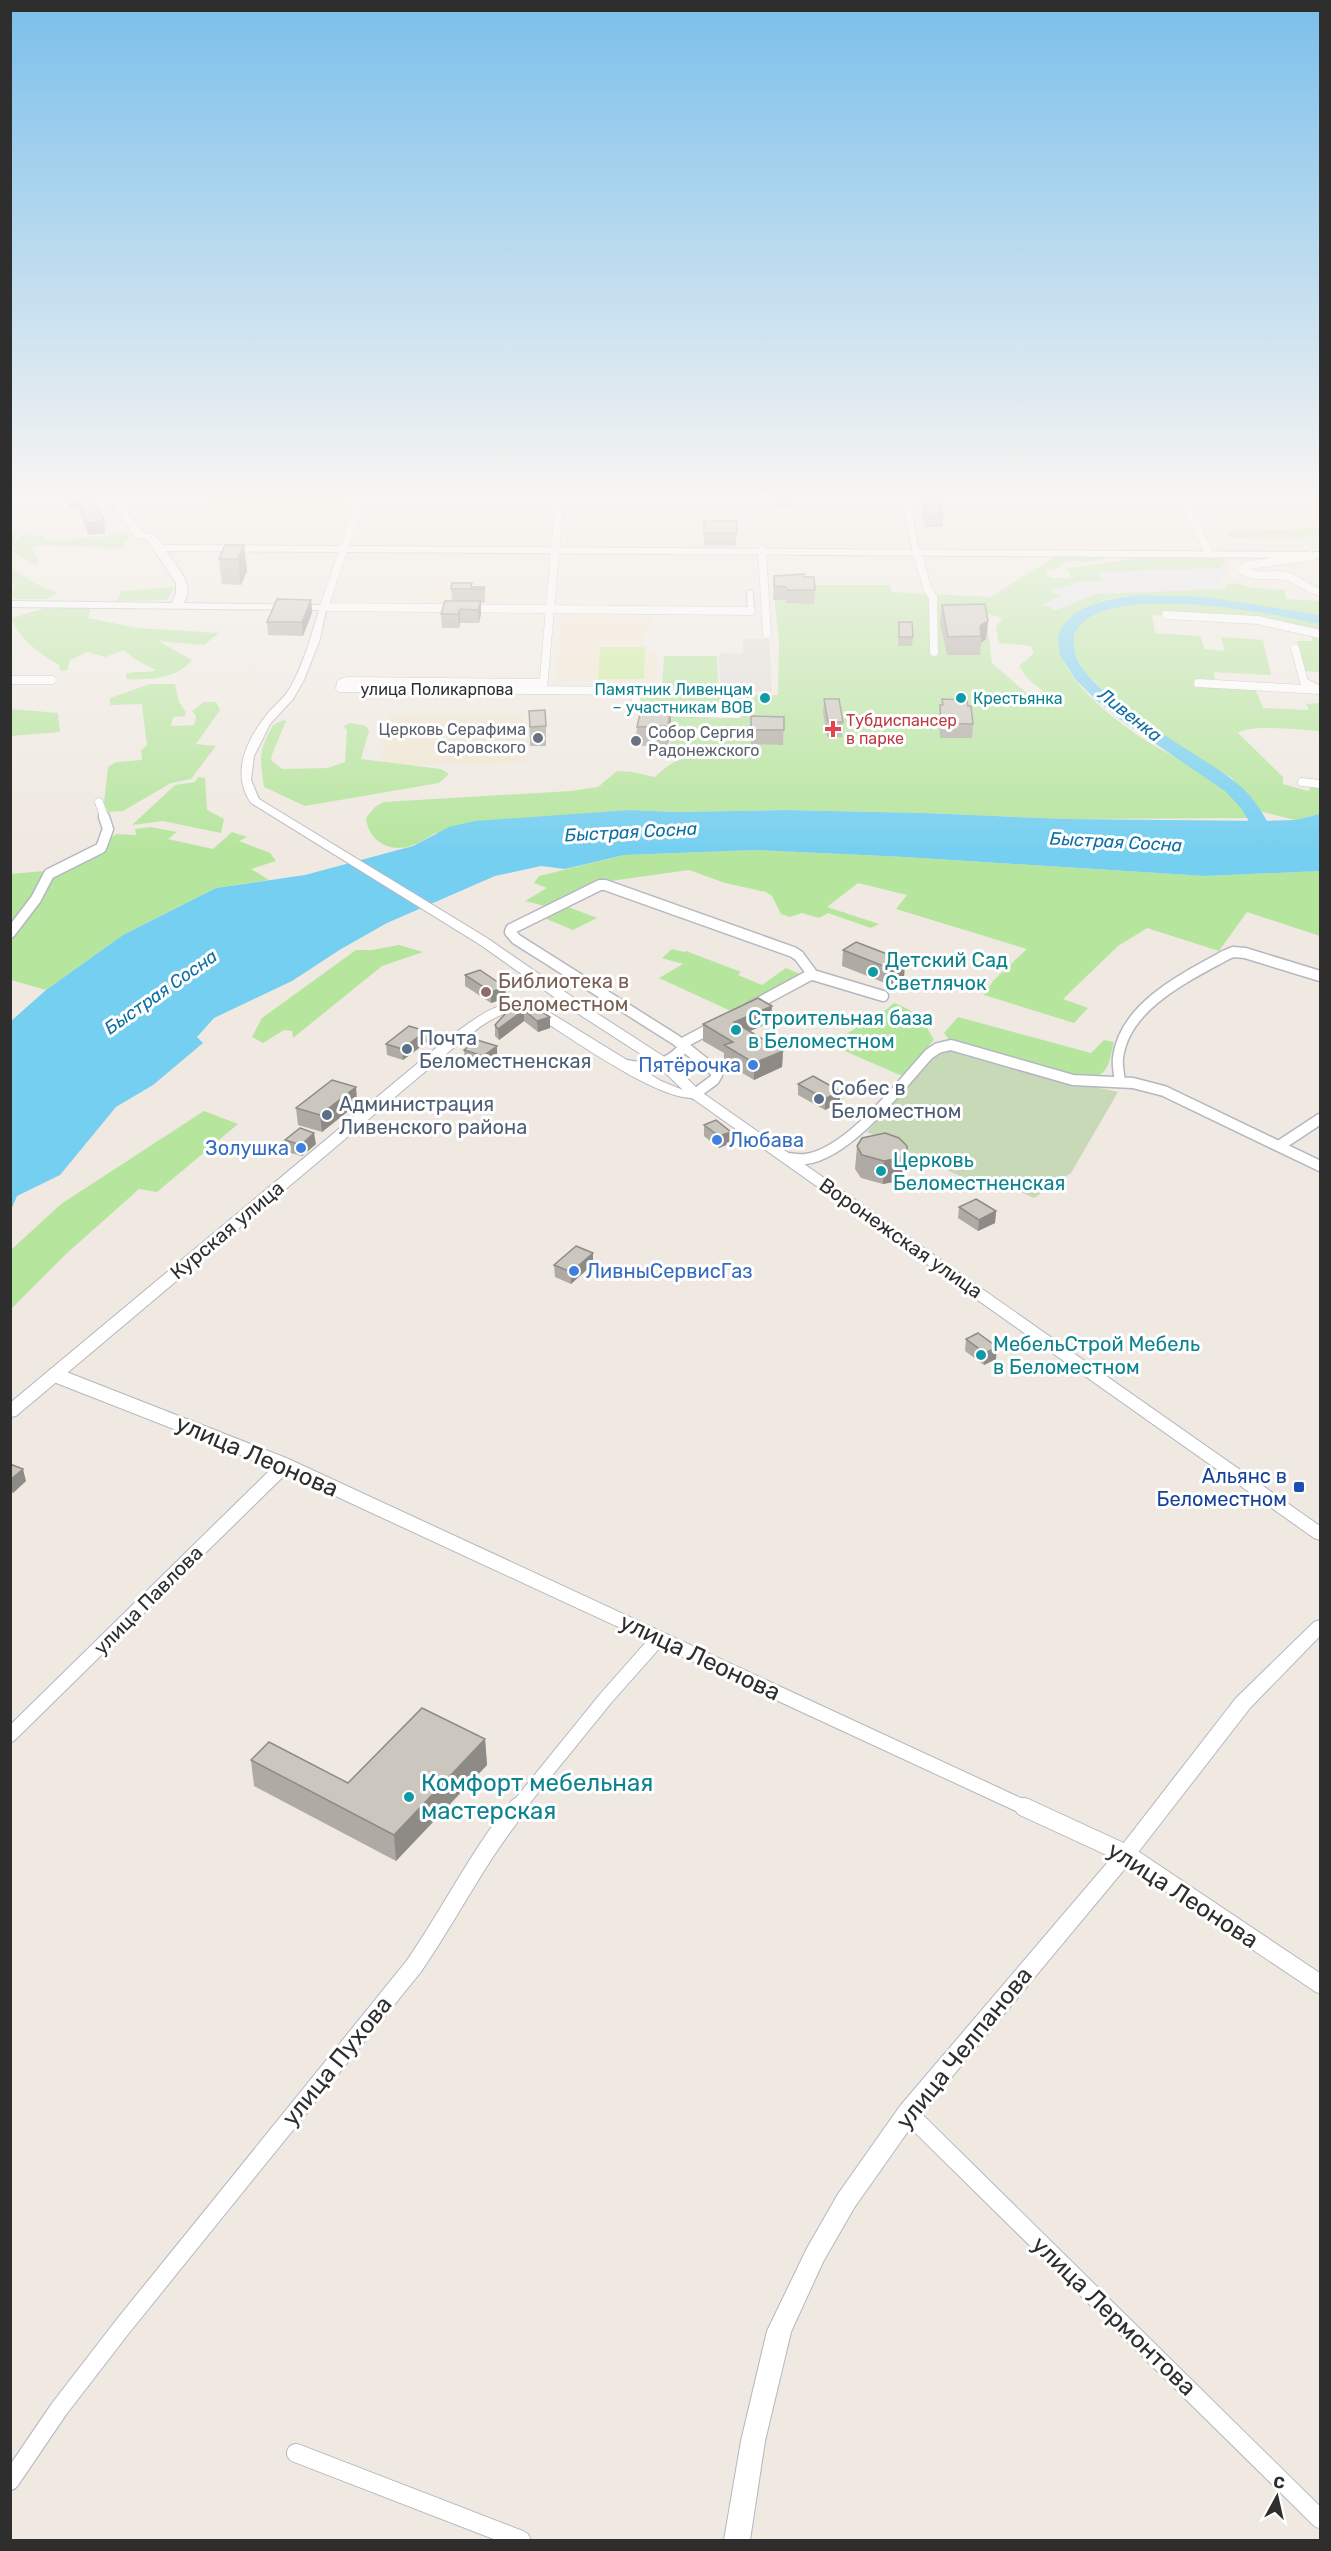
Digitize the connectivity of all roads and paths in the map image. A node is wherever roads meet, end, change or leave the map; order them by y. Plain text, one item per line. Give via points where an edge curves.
1 (322, 614) edge
2 (550, 614) edge
3 (766, 614) edge
4 (933, 614) edge
5 (1166, 615) dead end
6 (767, 634) dead end
7 (1320, 634) edge
8 (1294, 648) dead end
9 (934, 652) dead end
10 (10, 680) edge
11 (52, 680) dead end
12 (1198, 682) dead end
13 (543, 686) junction
14 (1320, 689) edge
15 (738, 714) dead end
16 (1302, 782) dead end
17 (1320, 784) edge
18 (99, 802) dead end
19 (10, 933) edge
20 (812, 974) junction
21 (1320, 976) edge
22 (883, 996) dead end
23 (743, 1011) edge
24 (722, 1022) edge
25 (682, 1045) junction
26 (661, 1061) junction
27 (626, 1065) junction
28 (1120, 1081) junction
29 (695, 1094) junction
30 (1320, 1119) edge
31 (1279, 1146) junction
32 (787, 1158) junction
33 (1320, 1166) edge
34 (55, 1375) junction
35 (10, 1412) edge
36 (285, 1465) junction
37 (1320, 1534) edge
38 (1320, 1626) edge
39 (660, 1638) junction
40 (10, 1735) edge
41 (1126, 1854) junction
42 (1320, 1984) edge
43 (908, 2113) junction
44 (296, 2453) dead end
45 (10, 2481) edge
46 (1320, 2519) edge
47 (521, 2541) edge
48 (737, 2541) edge

1 - 26 street, Воронежская улица via 296,687 257,738 245,773 251,796 285,821 483,941
2 - 13 street
3 - 6 street
4 - 9 street
5 - 7 street via 1257,620
8 - 14 street via 1304,682
10 - 11 street
12 - 14 street
13 - 13 street, улица Поликарпова via 340,688 347,681
13 - 15 street, улица Поликарпова via 634,691 637,706 644,712
16 - 17 street
18 - 19 street via 108,830 101,848 49,874
20 - 22 street
20 - 23 street
20 - 25 street via 793,952 600,885 511,929 512,935
21 - 28 street via 1245,953 1226,955 1174,984 1132,1024 1121,1045 1117,1071
24 - 25 street
25 - 26 street via 675,1059
25 - 29 street via 717,1074
26 - 27 street via 648,1067
26 - 29 street, Воронежская улица
27 - 29 street, Курская улица via 671,1091
27 - 34 street, Курская улица via 531,1007 498,1009 447,1046
28 - 31 street via 1164,1091
28 - 32 street via 1073,1080 959,1046 940,1047 867,1122 839,1144 808,1160
29 - 32 street, Воронежская улица
30 - 31 street
31 - 33 street
32 - 37 street, Воронежская улица
34 - 35 street, Курская улица
34 - 36 street, улица Леонова
36 - 39 street, улица Леонова
36 - 40 street, улица Павлова
38 - 41 street, улица Челпанова via 1242,1703
39 - 41 street, улица Леонова
39 - 45 street, улица Пухова via 495,1835 414,1966 123,2326
41 - 42 street, улица Леонова
41 - 43 street, улица Челпанова
43 - 46 street, улица Лермонтова
43 - 48 street, улица Челпанова via 846,2201 779,2331 753,2441
44 - 47 street

